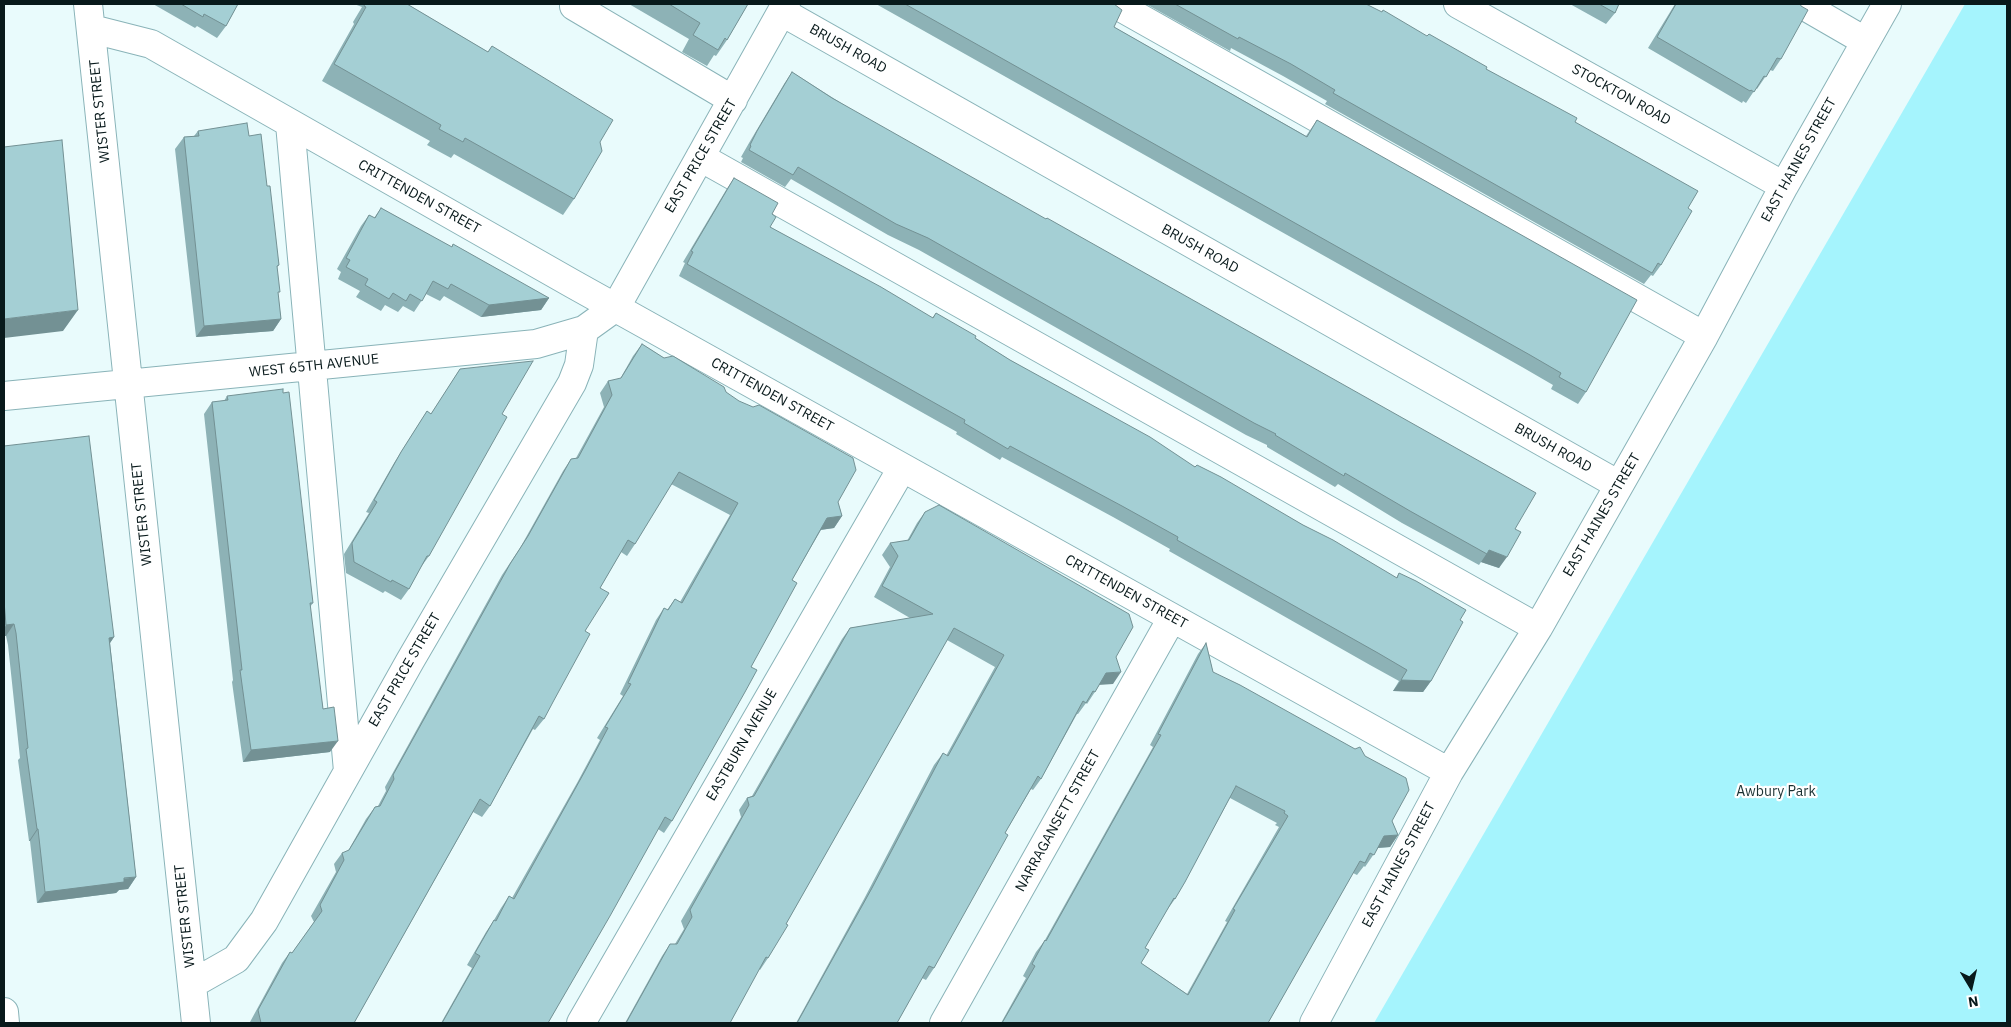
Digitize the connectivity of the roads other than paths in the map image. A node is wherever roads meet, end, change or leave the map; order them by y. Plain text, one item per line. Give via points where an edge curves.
1 (1115, 4) edge
2 (1458, 4) edge
3 (1801, 4) edge
4 (1887, 4) edge
5 (574, 6) dead end
6 (784, 8) edge
7 (90, 17) edge
8 (1865, 41) junction
9 (733, 100) junction
10 (290, 124) junction
11 (700, 157) junction
12 (1784, 186) junction
13 (616, 307) junction
14 (584, 330) junction
15 (1704, 336) junction
16 (312, 367) junction
17 (128, 384) junction
18 (4, 396) edge
19 (902, 468) junction
20 (1619, 485) junction
21 (1172, 618) junction
22 (1538, 628) junction
23 (348, 771) junction
24 (1449, 772) junction
25 (192, 984) junction
26 (4, 1012) edge
27 (5, 1023) edge
28 (196, 1023) edge
29 (581, 1023) edge
30 (944, 1023) edge
31 (1314, 1023) edge

1 - 15 street
2 - 12 street, STOCKTON ROAD
3 - 8 street
4 - 8 street, EAST HAINES STREET
5 - 9 street
6 - 9 street, EAST PRICE STREET
6 - 20 street, BRUSH ROAD
7 - 10 street, CRITTENDEN STREET via 151,44
7 - 17 street, WISTER STREET
8 - 12 street, EAST HAINES STREET
9 - 11 street, EAST PRICE STREET
10 - 13 street, CRITTENDEN STREET
10 - 16 street
11 - 13 street, EAST PRICE STREET
11 - 22 street
12 - 15 street, EAST HAINES STREET
13 - 14 street, WEST 65TH AVENUE
13 - 19 street, CRITTENDEN STREET
14 - 16 street, WEST 65TH AVENUE via 536,344
14 - 23 street, EAST PRICE STREET via 579,365 572,383
15 - 20 street, EAST HAINES STREET
16 - 17 street, WEST 65TH AVENUE
16 - 23 street
17 - 18 street, WEST 65TH AVENUE
17 - 25 street, WISTER STREET
19 - 21 street, CRITTENDEN STREET
19 - 29 street, EASTBURN AVENUE
20 - 22 street, EAST HAINES STREET
21 - 24 street, CRITTENDEN STREET
21 - 30 street, NARRAGANSETT STREET
22 - 24 street, EAST HAINES STREET
23 - 25 street, EAST PRICE STREET via 264,921 236,959
24 - 31 street, EAST HAINES STREET
25 - 28 street, WISTER STREET
26 - 27 street

